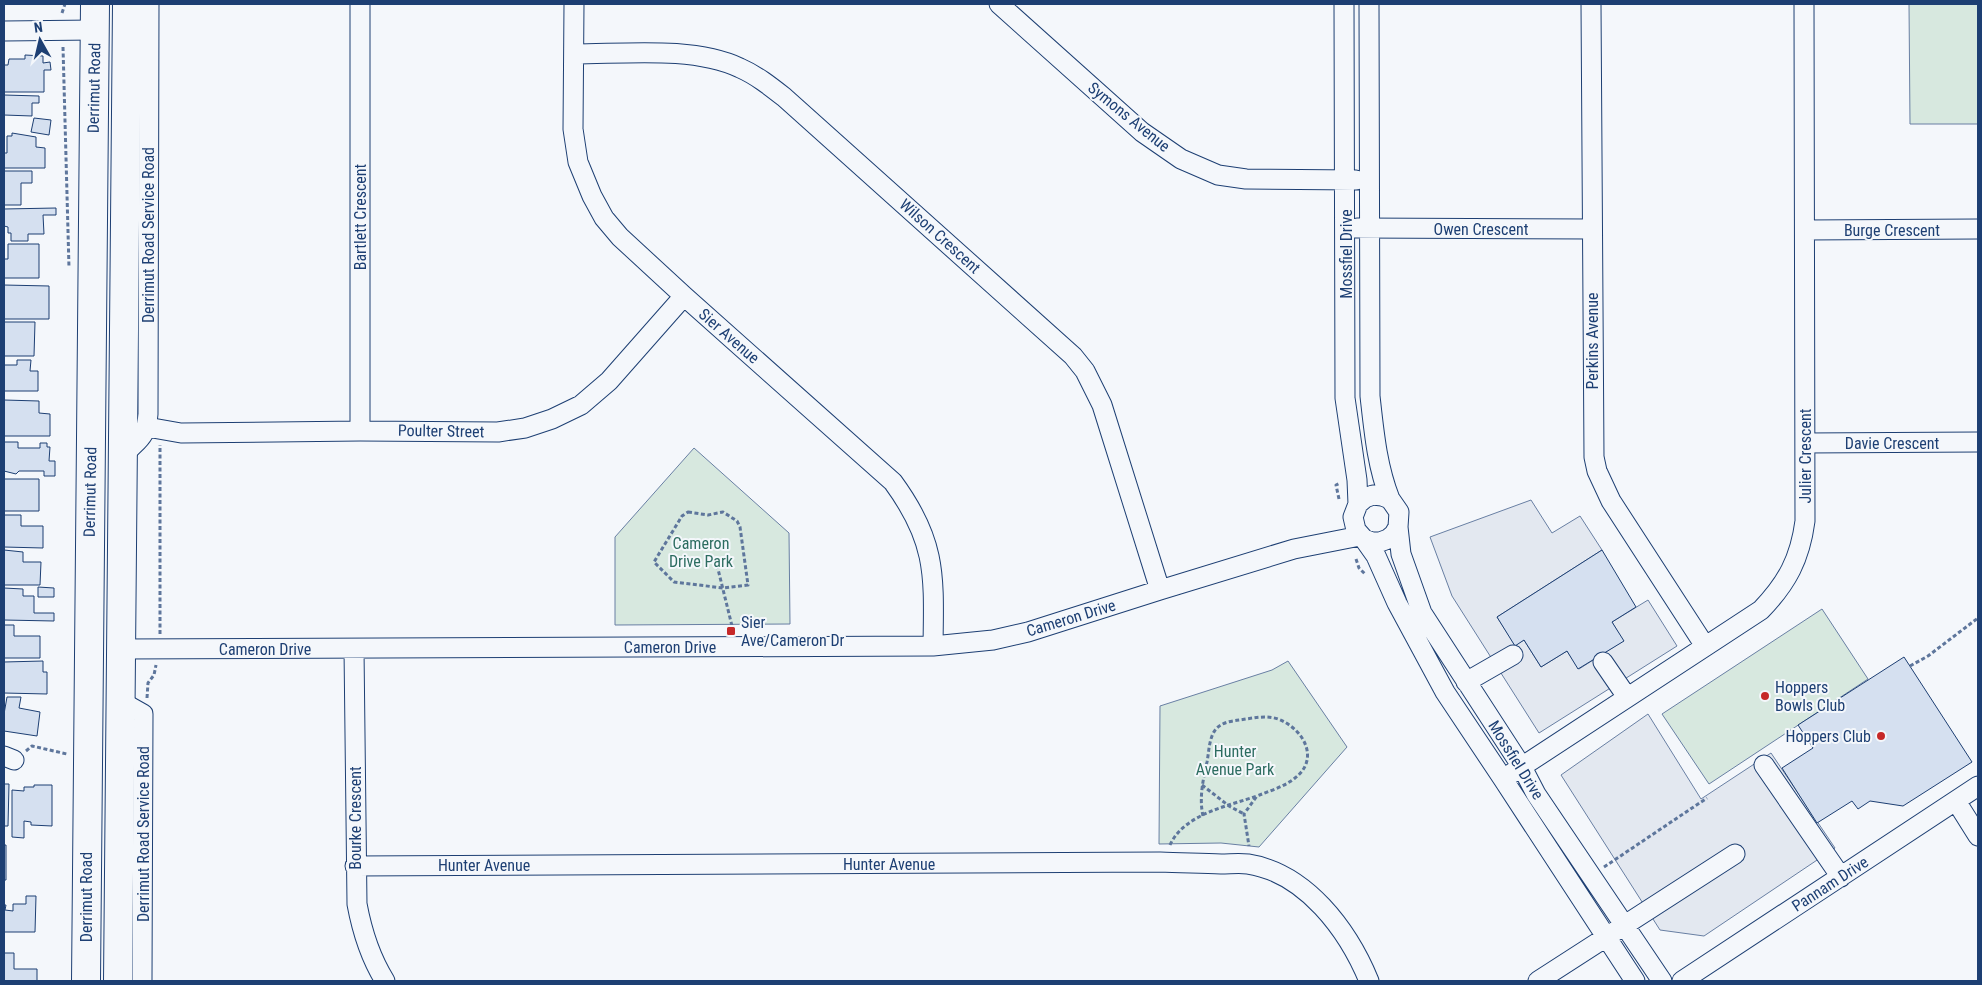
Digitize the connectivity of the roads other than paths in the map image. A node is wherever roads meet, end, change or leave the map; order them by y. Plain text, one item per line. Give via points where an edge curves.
1 (95, 4) edge
2 (127, 4) edge
3 (148, 4) edge
4 (360, 4) edge
5 (574, 4) edge
6 (998, 4) edge
7 (1344, 4) edge
8 (1369, 4) edge
9 (1591, 4) edge
10 (1804, 4) edge
11 (94, 30) junction
12 (4, 31) edge
13 (126, 31) junction
14 (574, 54) junction
15 (1345, 179) junction
16 (1370, 180) junction
17 (1346, 228) junction
18 (1370, 229) junction
19 (1592, 229) junction
20 (1978, 229) edge
21 (1805, 230) junction
22 (684, 296) junction
23 (154, 428) junction
24 (360, 431) junction
25 (1978, 442) edge
26 (1806, 443) junction
27 (122, 457) junction
28 (1390, 499) junction
29 (1356, 507) junction
30 (89, 520) junction
31 (1398, 527) junction
32 (1362, 537) junction
33 (1294, 549) junction
34 (1160, 590) junction
35 (933, 646) junction
36 (1705, 646) junction
37 (88, 649) junction
38 (121, 649) junction
39 (354, 649) junction
40 (1513, 654) dead end
41 (1604, 662) dead end
42 (1466, 682) junction
43 (1627, 697) junction
44 (132, 707) junction
45 (88, 727) junction
46 (1764, 765) dead end
47 (1522, 767) junction
48 (1504, 779) junction
49 (1978, 786) edge
50 (1956, 801) junction
51 (1978, 836) edge
52 (1735, 854) dead end
53 (355, 866) junction
54 (1841, 877) junction
55 (1624, 924) junction
56 (1605, 937) junction
57 (86, 981) edge
58 (118, 981) edge
59 (142, 981) edge
60 (385, 981) edge
61 (1369, 981) edge
62 (1538, 981) edge
63 (1635, 981) edge
64 (1662, 981) edge
65 (1682, 981) edge

1 - 11 highway, Derrimut Road
2 - 13 highway, Derrimut Road
3 - 23 street, Derrimut Road Service Road
4 - 24 street, Bartlett Crescent
5 - 14 street, Sier Avenue
6 - 15 street, Symons Avenue via 1142,132 1181,159 1218,174 1246,178
7 - 15 street, Mossfiel Drive
8 - 16 street, Mossfiel Drive
9 - 19 street, Perkins Avenue
10 - 21 street, Julier Crescent
11 - 12 street
11 - 13 highway
11 - 30 highway, Derrimut Road
13 - 27 highway, Derrimut Road
14 - 22 street, Sier Avenue via 573,129 578,162 592,196 620,237
14 - 34 street, Wilson Crescent via 685,54 713,58 762,80 1073,356 1085,371 1102,405
15 - 16 street, Symons Avenue
15 - 17 street, Mossfiel Drive
16 - 18 street, Mossfiel Drive
17 - 18 street, Owen Crescent
17 - 29 street, Mossfiel Drive via 1345,398 1357,480
18 - 19 street, Owen Crescent
18 - 28 street, Mossfiel Drive via 1370,396 1381,476
19 - 36 street, Perkins Avenue via 1593,436 1597,471 1611,501
20 - 21 street, Burge Crescent
21 - 26 street, Julier Crescent
22 - 24 street, Poulter Street via 609,381 581,405 552,419 498,432
22 - 35 street, Sier Avenue via 872,462 910,505 930,552 934,588
23 - 24 street, Poulter Street via 181,433
23 - 27 street
25 - 26 street, Davie Crescent
26 - 36 street, Julier Crescent via 1805,521 1796,560 1786,580 1761,610
27 - 30 highway via 106,518
27 - 38 highway, Derrimut Road
28 - 29 street via 1373,495
28 - 31 street via 1399,512
29 - 32 street via 1353,524
29 - 33 street, Cameron Drive via 1346,523
30 - 37 highway, Derrimut Road
31 - 32 street via 1388,539 1372,542
31 - 42 street, Mossfiel Drive via 1401,554 1422,613
32 - 33 street, Cameron Drive
32 - 48 street, Mossfiel Drive via 1376,556 1444,692
33 - 34 street, Cameron Drive
34 - 35 street, Cameron Drive via 1028,632 993,640
35 - 39 street, Cameron Drive
36 - 43 street, Julier Crescent
37 - 38 highway
37 - 45 highway, Derrimut Road
38 - 39 street, Cameron Drive
38 - 44 highway, Derrimut Road
39 - 53 street, Bourke Crescent
40 - 42 street
41 - 43 street
42 - 47 street, Mossfiel Drive
43 - 47 street, Julier Crescent
44 - 45 highway via 101,709
44 - 58 highway, Derrimut Road
44 - 59 street, Derrimut Road Service Road
45 - 57 highway, Derrimut Road
46 - 54 street
47 - 48 street, Julier Crescent
47 - 55 street, Mossfiel Drive via 1536,794
48 - 56 street, Mossfiel Drive
49 - 50 street, Pannam Drive
50 - 51 street
50 - 54 street, Pannam Drive
52 - 55 street
53 - 60 street, Bourke Crescent via 362,930
53 - 61 street, Hunter Avenue via 1248,864 1288,879 1324,909 1363,966
54 - 65 street, Pannam Drive
55 - 56 street
55 - 64 street, Mossfiel Drive
56 - 62 street
56 - 63 street, Mossfiel Drive

